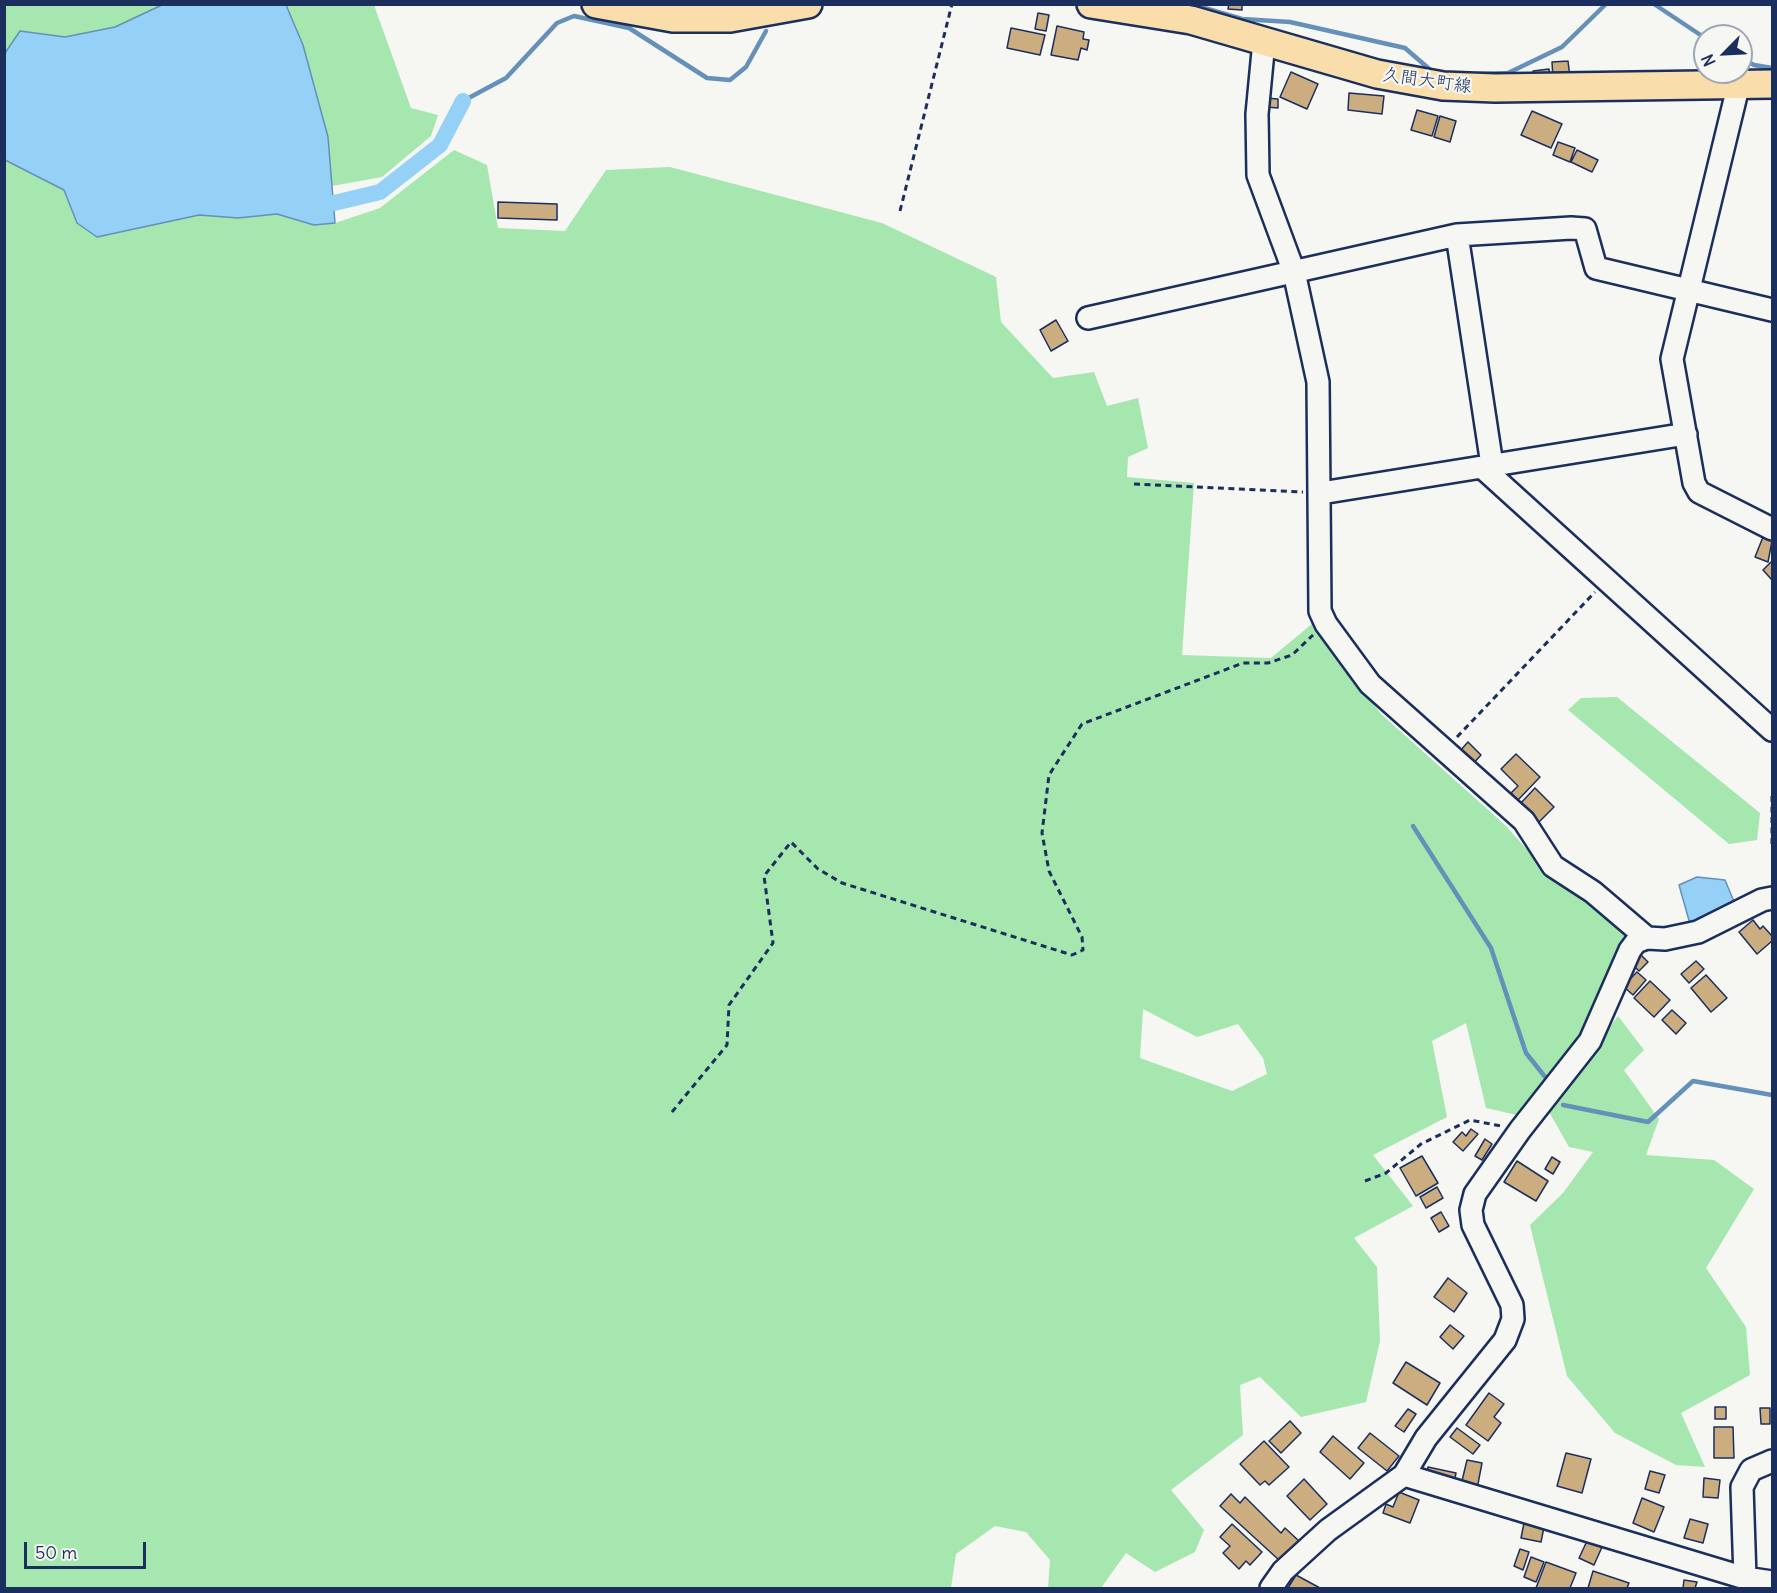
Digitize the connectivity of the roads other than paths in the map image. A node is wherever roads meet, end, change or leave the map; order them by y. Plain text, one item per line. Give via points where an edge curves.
1 (596, 4) edge
2 (808, 4) edge
3 (1091, 4) edge
4 (1264, 41) junction
5 (1753, 83) edge
6 (1693, 84) edge
7 (1739, 84) edge
8 (1773, 84) edge
9 (1457, 235) junction
10 (1294, 272) junction
11 (1689, 289) junction
12 (1773, 310) edge
13 (1088, 318) dead end
14 (1686, 434) junction
15 (1487, 466) junction
16 (1321, 493) junction
17 (1773, 529) edge
18 (1773, 730) edge
19 (1773, 898) edge
20 (1647, 938) junction
21 (1773, 1461) edge
22 (1404, 1475) junction
23 (1745, 1578) junction
24 (1773, 1582) edge
25 (1271, 1588) edge

1 - 2 main road via 673,18 729,18
3 - 4 main road, 久間大町線 via 1191,20
4 - 6 main road, 久間大町線 via 1377,74 1443,86
4 - 10 street via 1257,114 1258,175
5 - 8 main road, 久間大町線
7 - 11 street
9 - 10 street
9 - 11 street via 1585,229 1596,268
9 - 15 street
10 - 13 street
10 - 16 street via 1318,382
11 - 12 street
11 - 14 street via 1672,359
14 - 15 street
14 - 17 street via 1699,492
15 - 16 street
15 - 18 street
16 - 20 street via 1320,611 1326,624 1370,684 1524,821 1553,866 1593,892
19 - 20 street via 1698,932 1665,939
20 - 22 street via 1636,942 1630,950 1590,1041 1475,1194 1473,1225 1512,1305 1514,1319 1504,1340 1426,1438
21 - 23 street via 1751,1470 1742,1487
22 - 23 street
22 - 25 street via 1328,1530 1283,1571
23 - 24 street

